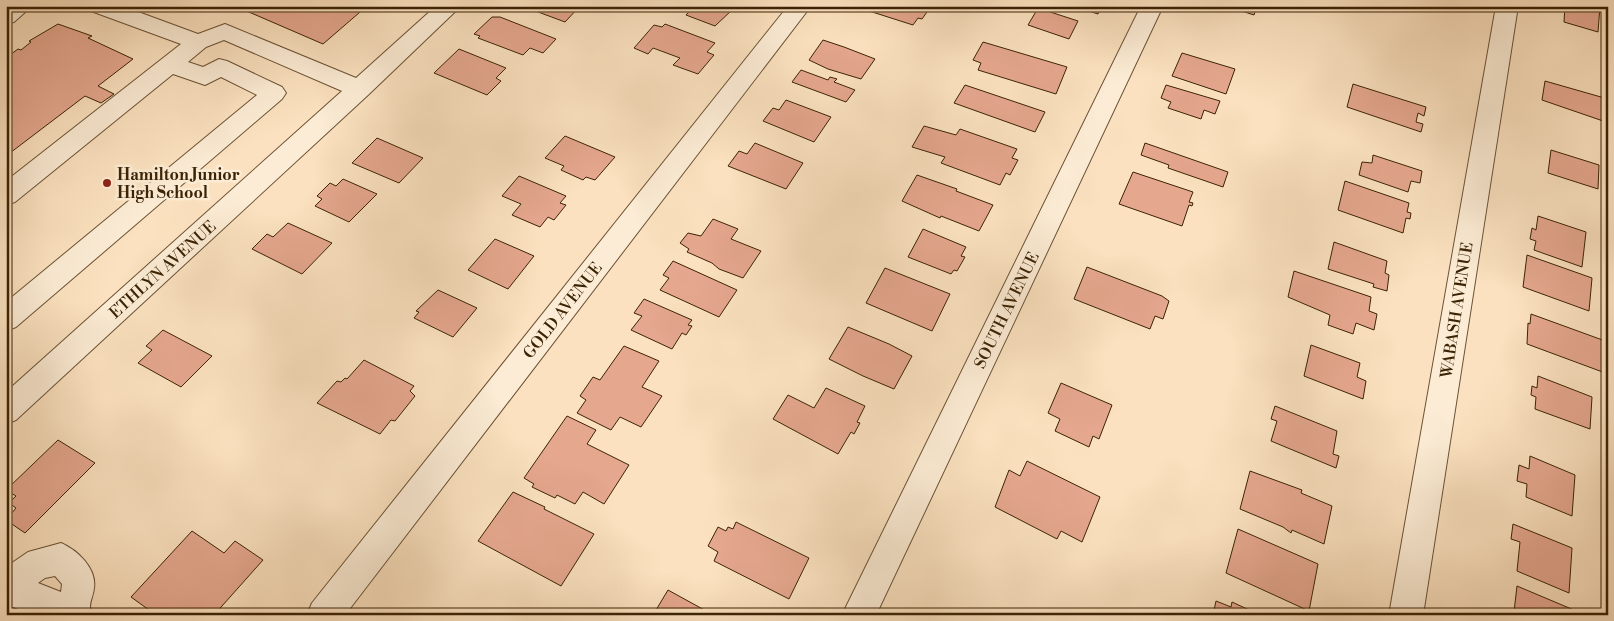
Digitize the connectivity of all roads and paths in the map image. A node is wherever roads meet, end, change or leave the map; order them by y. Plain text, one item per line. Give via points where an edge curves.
1 (21, 6) edge
2 (100, 6) edge
3 (450, 6) edge
4 (800, 6) edge
5 (1152, 6) edge
6 (1507, 6) edge
7 (6, 17) edge
8 (198, 42) junction
9 (171, 64) junction
10 (360, 89) junction
11 (6, 195) edge
12 (6, 319) edge
13 (6, 411) edge
14 (8, 591) edge
15 (72, 613) edge
16 (324, 615) edge
17 (859, 615) edge
18 (1406, 615) edge

1 - 7 street
2 - 8 street
3 - 10 street, ETHLYN AVENUE
4 - 16 street, GOLD AVENUE
5 - 17 street, SOUTH AVENUE
6 - 18 street, WABASH AVENUE
8 - 9 street
8 - 10 street via 225,32
9 - 11 street
9 - 12 street via 205,77 219,67 274,94
10 - 13 street, ETHLYN AVENUE
14 - 15 street
14 - 15 street via 20,576 39,563 61,559 77,574 80,587

